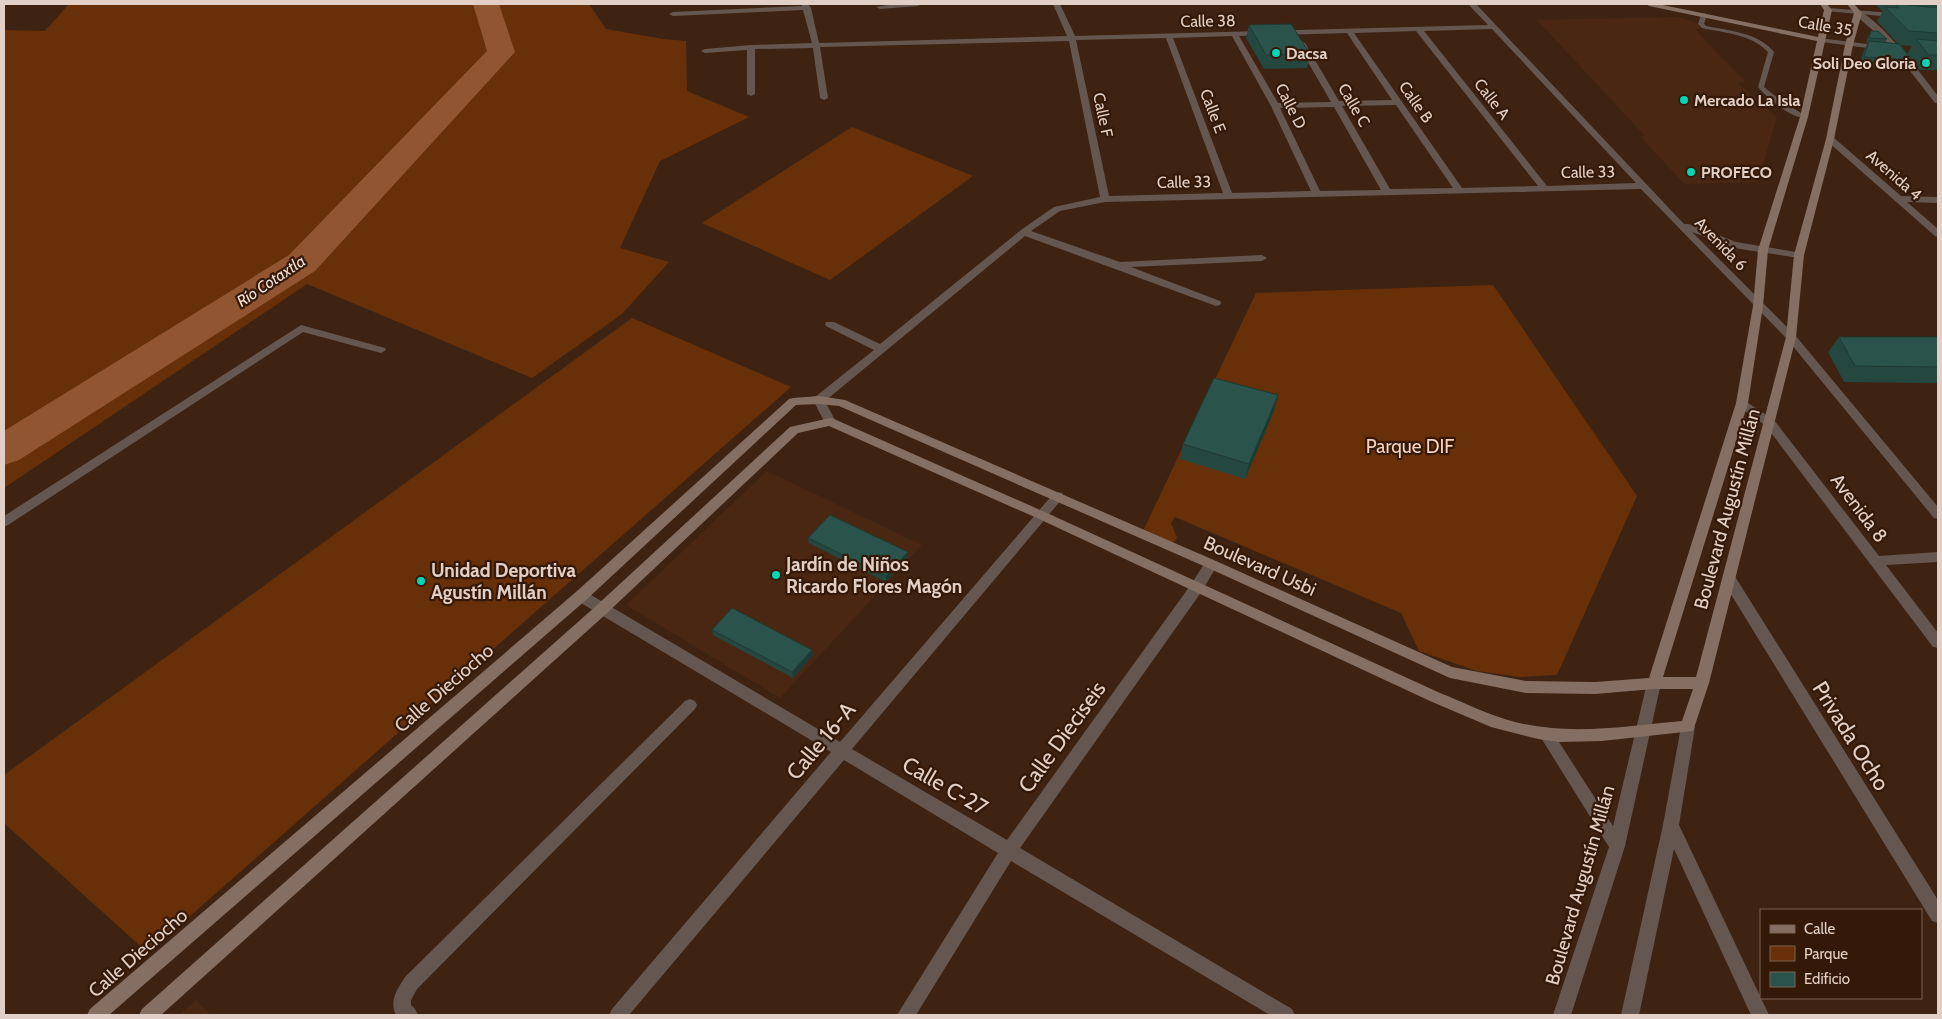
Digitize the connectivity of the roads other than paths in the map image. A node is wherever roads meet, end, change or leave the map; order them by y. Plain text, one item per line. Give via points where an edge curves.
1 (918, 4) edge
2 (1056, 4) edge
3 (1472, 4) edge
4 (1649, 4) edge
5 (1851, 4) edge
6 (806, 6) edge
7 (880, 7) dead end
8 (1826, 7) edge
9 (1858, 13) junction
10 (674, 14) dead end
11 (1704, 15) junction
12 (1898, 16) edge
13 (1494, 27) junction
14 (1418, 29) junction
15 (1349, 31) junction
16 (1294, 32) junction
17 (1234, 34) junction
18 (1169, 36) junction
19 (1072, 38) junction
20 (1822, 40) junction
21 (816, 45) junction
22 (1849, 45) junction
23 (751, 47) junction
24 (1902, 49) junction
25 (705, 51) dead end
26 (752, 94) dead end
27 (824, 98) dead end
28 (1938, 101) edge
29 (1398, 102) junction
30 (1336, 104) junction
31 (1275, 106) junction
32 (1804, 117) junction
33 (1830, 139) junction
34 (1642, 186) junction
35 (1544, 188) junction
36 (1458, 190) junction
37 (1388, 192) junction
38 (1317, 194) junction
39 (1229, 196) junction
40 (1105, 199) junction
41 (1900, 199) junction
42 (1938, 200) edge
43 (1677, 222) junction
44 (1024, 232) junction
45 (1938, 234) edge
46 (1763, 250) junction
47 (1800, 255) junction
48 (1262, 258) dead end
49 (1118, 265) junction
50 (1216, 303) dead end
51 (1758, 306) junction
52 (830, 324) dead end
53 (1791, 337) junction
54 (881, 349) junction
55 (381, 350) dead end
56 (819, 400) junction
57 (1742, 403) junction
58 (830, 422) junction
59 (1770, 423) junction
60 (1058, 496) junction
61 (1938, 515) edge
62 (1043, 516) junction
63 (4, 522) edge
64 (1938, 557) edge
65 (1876, 561) junction
66 (1211, 564) junction
67 (1729, 579) junction
68 (1197, 587) junction
69 (581, 596) junction
70 (601, 610) junction
71 (1938, 643) edge
72 (1654, 683) junction
73 (1702, 683) junction
74 (690, 705) dead end
75 (1688, 727) junction
76 (1643, 730) junction
77 (1546, 733) junction
78 (842, 752) junction
79 (1670, 825) junction
80 (1617, 846) junction
81 (1009, 850) junction
82 (1938, 915) edge
83 (96, 1015) edge
84 (148, 1015) edge
85 (409, 1015) edge
86 (618, 1015) edge
87 (906, 1015) edge
88 (1286, 1015) edge
89 (1562, 1015) edge
90 (1630, 1015) edge
91 (1760, 1015) edge

1 - 7 street
2 - 19 street, Calle F
3 - 13 street, Avenida 6
4 - 11 street, Calle 35
5 - 9 street
6 - 10 street
6 - 21 street
8 - 9 lane
8 - 20 street
9 - 12 lane
9 - 22 street, Boulevard Augustín Millán
9 - 24 street
11 - 20 street, Calle 35
11 - 32 lane via 1700,24 1704,27 1766,44 1771,52 1761,86 1769,96
13 - 14 street, Calle 38
13 - 34 street, Avenida 6
14 - 15 street, Calle 38
14 - 35 street, Calle A
15 - 16 street, Calle 38
15 - 29 street, Calle B
16 - 17 street, Calle 38
16 - 30 street, Calle C
17 - 18 street, Calle 38
17 - 31 street, Calle D
18 - 19 street, Calle 38
18 - 39 street, Calle E
19 - 21 street, Calle 38
19 - 40 street, Calle F
20 - 22 street, Calle 35
20 - 32 street, Boulevard Augustín Millán
21 - 23 street, Calle 38
21 - 27 street
22 - 24 street, Calle 35
22 - 33 street, Boulevard Augustín Millán
23 - 25 street, Calle 38
23 - 26 street
24 - 28 street
29 - 30 street
29 - 36 street, Calle B
30 - 31 street
30 - 37 street, Calle C
31 - 38 street, Calle D
32 - 46 street, Boulevard Augustín Millán
33 - 41 street, Avenida 4
33 - 47 street, Boulevard Augustín Millán
34 - 35 street, Calle 33
34 - 43 street, Avenida 6
35 - 36 street, Calle 33
36 - 37 street, Calle 33
37 - 38 street, Calle 33
38 - 39 street, Calle 33
39 - 40 street, Calle 33
40 - 44 street, Calle 33 via 1057,209
41 - 42 street
41 - 45 street, Avenida 4
43 - 46 street via 1720,240
43 - 51 street, Avenida 6
44 - 49 street
44 - 54 street, Calle 33
46 - 47 street
46 - 51 street, Boulevard Augustín Millán
47 - 53 street, Boulevard Augustín Millán
48 - 49 street
49 - 50 street
51 - 53 street, Avenida 6
51 - 57 street, Boulevard Augustín Millán
52 - 54 street
53 - 59 street, Boulevard Augustín Millán
53 - 61 street, Avenida 6
54 - 56 street, Calle 33
55 - 63 street via 301,328
56 - 58 street
56 - 60 street, Boulevard Usbi via 842,403
56 - 69 street, Calle Dieciocho via 793,402
57 - 59 street, Avenida 8
57 - 72 street, Boulevard Augustín Millán
58 - 62 street
58 - 70 street via 794,430
59 - 65 street, Avenida 8
59 - 67 street, Boulevard Augustín Millán
60 - 62 street, Calle 16-A
60 - 66 street, Boulevard Usbi
62 - 68 street
62 - 78 street, Calle 16-A
64 - 65 street
65 - 71 street, Avenida 8
66 - 68 street, Calle Dieciseis
66 - 72 street, Boulevard Usbi via 1450,672 1526,687 1595,688
67 - 73 street, Boulevard Augustín Millán
67 - 82 street, Privada Ocho
68 - 77 street via 1483,717 1518,730
68 - 81 street, Calle Dieciseis
69 - 70 street, Calle C-27
69 - 83 street, Calle Dieciocho
70 - 78 street, Calle C-27
70 - 84 street
72 - 73 street, Boulevard Usbi
72 - 76 street, Boulevard Augustín Millán
73 - 75 street, Boulevard Augustín Millán
74 - 85 street via 411,983 402,998 402,1009
75 - 76 street
75 - 79 street, Boulevard Augustín Millán
76 - 77 street via 1600,736
76 - 80 street, Boulevard Augustín Millán
77 - 80 street
78 - 81 street, Calle C-27
78 - 86 street, Calle 16-A
79 - 90 street, Boulevard Augustín Millán
79 - 91 street
80 - 89 street, Boulevard Augustín Millán
81 - 87 street, Calle Dieciseis
81 - 88 street, Calle C-27

